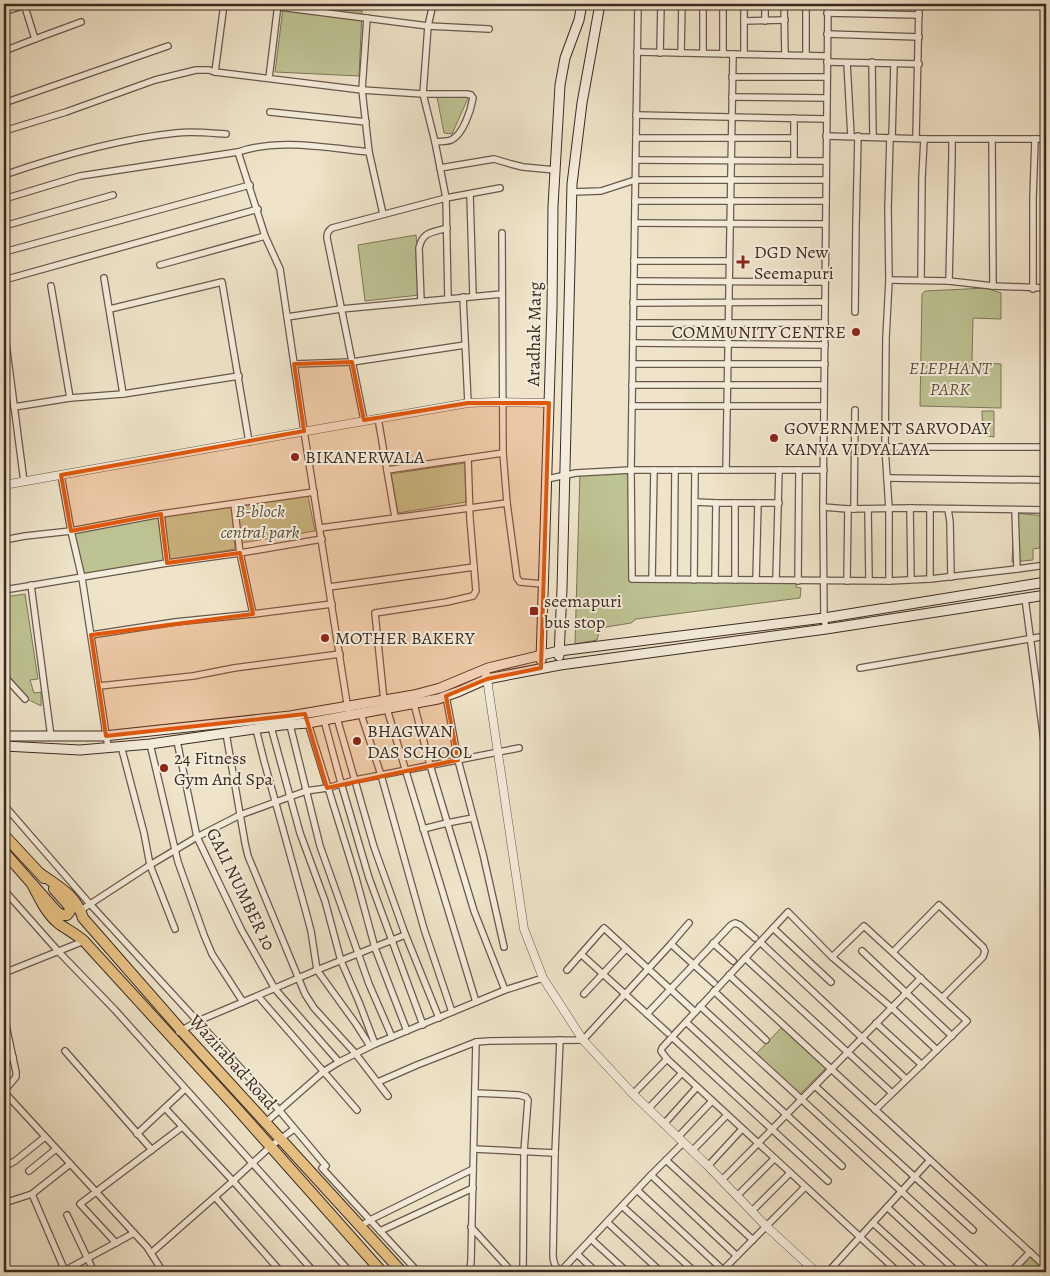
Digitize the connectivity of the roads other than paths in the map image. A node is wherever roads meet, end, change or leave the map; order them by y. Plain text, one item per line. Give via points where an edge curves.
1 (26, 4) edge
2 (224, 4) edge
3 (256, 4) edge
4 (433, 4) edge
5 (582, 4) edge
6 (600, 4) edge
7 (638, 4) edge
8 (660, 4) edge
9 (682, 4) edge
10 (703, 4) edge
11 (723, 4) edge
12 (744, 4) edge
13 (765, 4) edge
14 (784, 4) edge
15 (806, 4) edge
16 (828, 4) edge
17 (920, 4) edge
18 (278, 5) edge
19 (4, 12) edge
20 (828, 13) junction
21 (919, 15) junction
22 (367, 18) junction
23 (784, 20) junction
24 (744, 21) junction
25 (766, 21) junction
26 (81, 22) dead end
27 (428, 26) junction
28 (489, 29) dead end
29 (827, 34) junction
30 (919, 37) junction
31 (34, 38) junction
32 (168, 46) dead end
33 (4, 51) edge
34 (637, 52) junction
35 (660, 53) junction
36 (681, 53) junction
37 (702, 53) junction
38 (723, 54) junction
39 (732, 54) junction
40 (744, 54) junction
41 (785, 55) junction
42 (806, 55) junction
43 (827, 59) junction
44 (847, 62) junction
45 (872, 62) junction
46 (894, 64) junction
47 (918, 64) junction
48 (216, 72) junction
49 (732, 77) junction
50 (827, 77) junction
51 (269, 78) junction
52 (362, 90) junction
53 (423, 94) junction
54 (732, 97) junction
55 (826, 98) junction
56 (4, 103) edge
57 (270, 112) dead end
58 (636, 115) junction
59 (732, 117) junction
60 (794, 118) junction
61 (826, 119) junction
62 (366, 122) junction
63 (4, 131) edge
64 (226, 134) dead end
65 (826, 136) junction
66 (851, 136) junction
67 (858, 136) junction
68 (873, 136) junction
69 (891, 137) junction
70 (636, 138) junction
71 (731, 138) junction
72 (794, 138) junction
73 (916, 138) junction
74 (924, 139) junction
75 (952, 139) junction
76 (992, 139) junction
77 (1034, 139) junction
78 (1046, 139) edge
79 (435, 142) junction
80 (238, 152) junction
81 (369, 152) junction
82 (636, 160) junction
83 (731, 160) junction
84 (794, 161) junction
85 (826, 161) junction
86 (440, 168) junction
87 (555, 173) junction
88 (4, 175) edge
89 (573, 177) junction
90 (635, 180) junction
91 (730, 180) junction
92 (826, 180) junction
93 (250, 185) junction
94 (500, 188) dead end
95 (572, 192) junction
96 (470, 194) junction
97 (112, 195) dead end
98 (446, 198) junction
99 (4, 199) edge
100 (635, 201) junction
101 (730, 201) junction
102 (826, 202) junction
103 (258, 209) junction
104 (384, 214) junction
105 (635, 223) junction
106 (730, 223) junction
107 (826, 224) junction
108 (4, 226) edge
109 (447, 228) junction
110 (502, 233) dead end
111 (265, 236) junction
112 (4, 252) edge
113 (729, 261) junction
114 (634, 262) junction
115 (160, 265) dead end
116 (104, 278) dead end
117 (4, 280) edge
118 (889, 280) junction
119 (921, 280) junction
120 (634, 281) junction
121 (729, 281) junction
122 (949, 281) junction
123 (825, 282) junction
124 (51, 286) dead end
125 (993, 286) junction
126 (1033, 288) junction
127 (1046, 288) edge
128 (502, 294) junction
129 (473, 296) junction
130 (463, 297) junction
131 (448, 298) junction
132 (421, 301) junction
133 (633, 302) junction
134 (729, 302) junction
135 (825, 302) junction
136 (110, 308) junction
137 (341, 309) junction
138 (855, 312) dead end
139 (288, 317) junction
140 (633, 323) junction
141 (728, 323) junction
142 (825, 323) junction
143 (4, 328) edge
144 (633, 343) junction
145 (728, 344) junction
146 (825, 344) junction
147 (465, 346) junction
148 (5, 347) edge
149 (352, 362) junction
150 (294, 364) junction
151 (632, 364) junction
152 (728, 364) junction
153 (824, 364) junction
154 (239, 376) junction
155 (632, 385) junction
156 (727, 385) junction
157 (824, 385) junction
158 (123, 394) junction
159 (70, 398) junction
160 (503, 402) junction
161 (468, 403) junction
162 (549, 403) junction
163 (632, 406) junction
164 (727, 406) junction
165 (824, 406) junction
166 (14, 407) junction
167 (855, 410) dead end
168 (378, 418) junction
169 (364, 420) junction
170 (304, 431) junction
171 (249, 442) junction
172 (885, 447) junction
173 (1046, 448) edge
174 (503, 453) junction
175 (468, 458) junction
176 (387, 470) junction
177 (631, 470) junction
178 (654, 470) junction
179 (674, 470) junction
180 (696, 470) junction
181 (726, 470) junction
182 (779, 470) junction
183 (799, 470) junction
184 (824, 470) junction
185 (565, 475) junction
186 (61, 476) junction
187 (887, 478) junction
188 (547, 479) junction
189 (1046, 480) edge
190 (24, 482) junction
191 (4, 486) edge
192 (314, 492) junction
193 (695, 502) junction
194 (506, 503) junction
195 (716, 503) junction
196 (734, 503) junction
197 (758, 503) junction
198 (779, 503) junction
199 (234, 504) junction
200 (470, 507) junction
201 (823, 507) junction
202 (910, 508) junction
203 (930, 508) junction
204 (851, 509) junction
205 (868, 509) junction
206 (889, 509) junction
207 (948, 509) junction
208 (1015, 510) junction
209 (1046, 510) edge
210 (160, 514) junction
211 (395, 517) junction
212 (320, 528) junction
213 (71, 531) junction
214 (322, 539) junction
215 (4, 540) edge
216 (240, 553) junction
217 (167, 563) junction
218 (1046, 565) edge
219 (474, 567) junction
220 (1017, 569) junction
221 (951, 577) junction
222 (82, 578) junction
223 (652, 579) junction
224 (674, 579) junction
225 (930, 579) junction
226 (694, 580) junction
227 (715, 580) junction
228 (735, 580) junction
229 (756, 580) junction
230 (776, 580) junction
231 (869, 580) junction
232 (912, 580) junction
233 (798, 581) junction
234 (824, 581) junction
235 (847, 581) junction
236 (889, 581) junction
237 (1046, 582) edge
238 (543, 584) junction
239 (31, 585) junction
240 (330, 586) junction
241 (4, 590) edge
242 (1046, 595) edge
243 (1025, 598) junction
244 (332, 604) junction
245 (253, 614) junction
246 (824, 618) junction
247 (826, 629) junction
248 (91, 635) junction
249 (1046, 636) edge
250 (1030, 639) junction
251 (559, 652) junction
252 (340, 654) junction
253 (541, 656) junction
254 (560, 665) junction
255 (541, 668) junction
256 (860, 668) dead end
257 (486, 674) junction
258 (4, 676) edge
259 (99, 686) junction
260 (446, 696) junction
261 (24, 699) dead end
262 (414, 704) junction
263 (386, 705) junction
264 (349, 712) junction
265 (361, 714) junction
266 (337, 718) junction
267 (324, 720) junction
268 (308, 723) junction
269 (290, 725) junction
270 (271, 727) junction
271 (256, 729) junction
272 (226, 734) junction
273 (4, 736) edge
274 (106, 736) junction
275 (51, 737) junction
276 (176, 740) junction
277 (150, 744) junction
278 (4, 746) edge
279 (121, 746) junction
280 (108, 747) junction
281 (519, 748) dead end
282 (498, 752) junction
283 (1046, 756) edge
284 (458, 760) junction
285 (430, 765) junction
286 (405, 770) junction
287 (381, 775) junction
288 (355, 780) junction
289 (341, 783) junction
290 (327, 788) junction
291 (306, 791) junction
292 (289, 797) junction
293 (275, 802) junction
294 (4, 805) edge
295 (240, 815) junction
296 (473, 818) junction
297 (448, 823) junction
298 (423, 829) junction
299 (4, 835) edge
300 (197, 837) junction
301 (175, 850) junction
302 (4, 852) edge
303 (150, 865) junction
304 (40, 874) junction
305 (32, 884) junction
306 (4, 890) edge
307 (90, 904) junction
308 (81, 910) junction
309 (689, 923) dead end
310 (773, 928) junction
311 (175, 929) dead end
312 (406, 935) junction
313 (757, 940) junction
314 (84, 941) junction
315 (391, 941) junction
316 (713, 943) junction
317 (671, 944) junction
318 (504, 947) dead end
319 (375, 948) junction
320 (626, 948) junction
321 (58, 951) junction
322 (862, 951) dead end
323 (893, 952) junction
324 (358, 954) junction
325 (582, 955) junction
326 (832, 957) junction
327 (746, 958) junction
328 (733, 961) dead end
329 (341, 962) junction
330 (693, 965) junction
331 (648, 969) junction
332 (317, 970) junction
333 (567, 970) dead end
334 (4, 973) edge
335 (603, 974) junction
336 (729, 975) junction
337 (543, 978) junction
338 (921, 978) junction
339 (299, 979) junction
340 (831, 982) dead end
341 (714, 983) dead end
342 (275, 989) junction
343 (670, 989) junction
344 (505, 990) junction
345 (714, 992) junction
346 (584, 994) dead end
347 (625, 994) junction
348 (906, 994) junction
349 (258, 996) junction
350 (942, 998) junction
351 (243, 1002) junction
352 (476, 1002) junction
353 (700, 1006) junction
354 (892, 1008) junction
355 (452, 1012) junction
356 (695, 1012) junction
357 (647, 1014) junction
358 (4, 1016) edge
359 (439, 1018) junction
360 (198, 1021) junction
361 (686, 1022) junction
362 (876, 1023) junction
363 (423, 1025) junction
364 (182, 1030) junction
365 (407, 1031) junction
366 (670, 1035) junction
367 (952, 1036) junction
368 (171, 1037) junction
369 (392, 1037) junction
370 (862, 1038) junction
371 (560, 1040) junction
372 (583, 1040) junction
373 (766, 1040) dead end
374 (476, 1042) junction
375 (372, 1045) junction
376 (937, 1050) junction
377 (65, 1051) dead end
378 (848, 1052) junction
379 (355, 1053) junction
380 (13, 1057) junction
381 (4, 1058) edge
382 (667, 1059) junction
383 (339, 1062) junction
384 (922, 1065) junction
385 (831, 1069) junction
386 (323, 1072) junction
387 (682, 1073) junction
388 (906, 1079) junction
389 (378, 1082) junction
390 (815, 1086) junction
391 (697, 1087) junction
392 (185, 1089) junction
393 (475, 1093) junction
394 (892, 1093) junction
395 (633, 1094) junction
396 (388, 1096) dead end
397 (802, 1099) junction
398 (712, 1101) junction
399 (165, 1108) junction
400 (648, 1108) junction
401 (279, 1110) junction
402 (357, 1110) dead end
403 (875, 1110) junction
404 (727, 1115) junction
405 (787, 1115) junction
406 (266, 1122) junction
407 (664, 1124) junction
408 (182, 1127) junction
409 (294, 1129) junction
410 (742, 1129) junction
411 (772, 1130) junction
412 (137, 1134) junction
413 (45, 1137) junction
414 (281, 1139) junction
415 (680, 1140) junction
416 (758, 1144) junction
417 (271, 1146) junction
418 (56, 1149) junction
419 (474, 1149) junction
420 (152, 1150) junction
421 (524, 1151) junction
422 (692, 1151) junction
423 (555, 1153) junction
424 (774, 1158) junction
425 (666, 1160) junction
426 (930, 1160) junction
427 (70, 1164) junction
428 (252, 1164) junction
429 (708, 1166) junction
430 (842, 1166) dead end
431 (4, 1167) edge
432 (473, 1169) junction
433 (29, 1171) dead end
434 (790, 1173) junction
435 (651, 1175) junction
436 (915, 1177) junction
437 (722, 1180) junction
438 (233, 1181) junction
439 (828, 1181) dead end
440 (805, 1187) junction
441 (473, 1188) junction
442 (637, 1190) junction
443 (96, 1192) junction
444 (901, 1192) junction
445 (32, 1194) junction
446 (738, 1195) junction
447 (215, 1197) junction
448 (4, 1203) edge
449 (622, 1206) junction
450 (887, 1208) junction
451 (752, 1211) junction
452 (67, 1215) dead end
453 (370, 1220) junction
454 (607, 1222) junction
455 (873, 1223) junction
456 (361, 1226) junction
457 (766, 1226) junction
458 (471, 1227) junction
459 (973, 1230) dead end
460 (380, 1231) junction
461 (134, 1233) junction
462 (860, 1237) junction
463 (591, 1239) junction
464 (753, 1240) junction
465 (116, 1243) junction
466 (1030, 1252) junction
467 (151, 1253) junction
468 (577, 1254) junction
469 (737, 1256) junction
470 (88, 1258) junction
471 (1046, 1266) edge
472 (722, 1271) edge
473 (64, 1272) edge
474 (94, 1272) edge
475 (163, 1272) edge
476 (281, 1272) edge
477 (314, 1272) edge
478 (350, 1272) edge
479 (382, 1272) edge
480 (402, 1272) edge
481 (418, 1272) edge
482 (468, 1272) edge
483 (512, 1272) edge
484 (523, 1272) edge
485 (560, 1272) edge
486 (596, 1272) edge
487 (627, 1272) edge
488 (661, 1272) edge
489 (695, 1272) edge
490 (816, 1272) edge
491 (828, 1272) edge
492 (898, 1272) edge
493 (927, 1272) edge
494 (957, 1272) edge
495 (989, 1272) edge
496 (1011, 1272) edge

1 - 19 street
1 - 31 street
2 - 48 street
3 - 18 street
4 - 27 street
5 - 87 main road, Aradhak Marg via 560,85
6 - 89 main road, Aradhak Marg via 582,103
7 - 34 street
8 - 35 street
9 - 36 street
10 - 37 street
11 - 38 street
12 - 24 street
13 - 25 street
14 - 23 street
15 - 42 street
16 - 20 street
17 - 21 street
18 - 22 street
18 - 51 street
20 - 21 street
20 - 29 street
21 - 30 street
22 - 27 street
22 - 52 street
23 - 25 street
23 - 41 street
24 - 25 street
24 - 40 street
26 - 31 street
27 - 28 street
27 - 53 street
29 - 30 street
29 - 43 street
30 - 47 street
31 - 33 street
32 - 56 street
34 - 35 street
34 - 58 street
35 - 36 street
36 - 37 street
37 - 38 street
38 - 39 street
39 - 40 street
39 - 49 street
40 - 41 street
41 - 42 street
42 - 43 street
43 - 44 street
43 - 50 street
44 - 45 street
44 - 66 street
45 - 46 street
45 - 68 street
46 - 47 street
46 - 69 street
47 - 73 street
48 - 51 street
48 - 63 street via 196,70 155,80
49 - 50 street
49 - 54 street
50 - 55 street
51 - 52 street
52 - 53 street
52 - 62 street
53 - 79 street
53 - 79 street via 467,94 473,98 469,114 457,136
54 - 55 street
54 - 59 street
55 - 61 street
57 - 62 street
58 - 59 street
58 - 70 street
59 - 60 street
59 - 71 street
60 - 61 street
60 - 72 street
61 - 65 street
62 - 81 street
64 - 88 street via 178,133 137,139 43,161
65 - 66 street
65 - 85 street
66 - 67 street
67 - 68 street
67 - 138 street
68 - 69 street
69 - 73 street
69 - 118 street
70 - 71 street
70 - 82 street
71 - 72 street
71 - 83 street
72 - 84 street
73 - 74 street
74 - 75 street
74 - 119 street
75 - 76 street
75 - 122 street
76 - 77 street
76 - 125 street
77 - 78 street
77 - 126 street
79 - 86 street
80 - 81 street via 281,145
80 - 93 street
80 - 99 street via 80,176
81 - 104 street
82 - 83 street
82 - 90 street
83 - 84 street
83 - 91 street
84 - 85 street
85 - 92 street
86 - 87 street via 494,159
86 - 98 street
87 - 89 main road
87 - 162 main road, Aradhak Marg
89 - 95 main road, Aradhak Marg
90 - 91 street
90 - 95 street via 601,191
90 - 100 street
91 - 92 street
91 - 101 street
92 - 102 street
93 - 103 street
93 - 112 street
94 - 96 street
95 - 185 main road, Aradhak Marg
96 - 98 street
96 - 129 street
97 - 108 street
98 - 104 street
98 - 109 street
100 - 101 street
100 - 105 street
101 - 102 street
101 - 106 street
102 - 107 street
103 - 111 street
103 - 117 street
104 - 137 street via 332,228 327,234
105 - 106 street
105 - 114 street
106 - 107 street
106 - 113 street
107 - 123 street
109 - 131 street
109 - 132 street via 427,235 421,241
110 - 128 street
111 - 115 street
111 - 139 street via 280,269
113 - 114 street
113 - 121 street
114 - 120 street
116 - 136 street
118 - 119 street
118 - 172 street
119 - 122 street
120 - 121 street
120 - 133 street
121 - 123 street
121 - 134 street
122 - 125 street
123 - 135 street
124 - 159 street
125 - 126 street
126 - 127 street
128 - 129 street
128 - 160 street
129 - 130 street
130 - 131 street
130 - 147 street
131 - 132 street
132 - 137 street
133 - 134 street
133 - 140 street
134 - 135 street
134 - 141 street
135 - 142 street
136 - 154 street via 222,282
136 - 158 street
137 - 139 street
137 - 149 street
139 - 150 street
140 - 141 street
140 - 144 street
141 - 142 street
141 - 145 street
142 - 146 street
143 - 148 street
144 - 145 street
144 - 151 street
145 - 146 street
145 - 152 street
146 - 153 street
147 - 149 street
147 - 161 street
148 - 166 street
149 - 150 street
149 - 169 street
150 - 170 street
151 - 152 street
151 - 155 street
152 - 153 street
152 - 156 street
153 - 157 street
154 - 158 street
154 - 171 street
155 - 156 street
155 - 163 street
156 - 157 street
156 - 164 street
157 - 165 street
158 - 159 street
159 - 166 street
160 - 161 street
160 - 162 street
160 - 174 street
161 - 168 street
162 - 188 main road, Aradhak Marg
163 - 164 street
163 - 177 street
164 - 165 street
164 - 181 street
165 - 184 street
166 - 190 street
167 - 204 street
168 - 169 street
168 - 176 street
169 - 170 street
170 - 171 street
170 - 192 street
171 - 186 street
172 - 173 street
172 - 187 street
174 - 175 street
174 - 194 street
175 - 176 street
175 - 200 street
176 - 211 street
177 - 178 street
177 - 185 street
177 - 223 street via 632,579
178 - 179 street
178 - 223 street
179 - 180 street
179 - 224 street
180 - 181 street
180 - 193 street
181 - 182 street
182 - 183 street
182 - 198 street
183 - 184 street
183 - 233 street
184 - 201 street
185 - 188 street
185 - 251 main road, Aradhak Marg
186 - 190 street
186 - 213 street
187 - 189 street
187 - 206 street
188 - 238 main road, Aradhak Marg
190 - 191 street
192 - 199 street
192 - 212 street
193 - 195 street
193 - 226 street
194 - 200 street
194 - 238 street via 517,578 520,582
195 - 196 street
195 - 227 street
196 - 197 street
196 - 228 street
197 - 198 street
197 - 229 street
198 - 230 street
199 - 210 street
199 - 216 street
200 - 211 street
200 - 219 street
201 - 204 street
201 - 234 street
202 - 203 street
202 - 206 street
202 - 232 street
203 - 207 street
203 - 225 street
204 - 205 street
204 - 235 street
205 - 206 street
205 - 231 street
206 - 236 street
207 - 208 street
207 - 221 street
208 - 209 street
208 - 220 street
210 - 213 street
210 - 217 street
211 - 212 street
212 - 214 street
213 - 215 street
213 - 222 street
214 - 216 street
214 - 240 street
216 - 217 street
216 - 245 street
217 - 222 street
218 - 220 street
219 - 240 street
219 - 263 street via 476,591 473,596 375,613
220 - 221 street
221 - 225 street
222 - 239 street
222 - 248 street
223 - 224 street
224 - 226 street
225 - 232 street
226 - 227 street
227 - 228 street
228 - 229 street
229 - 230 street
230 - 233 street
231 - 235 street
231 - 236 street
232 - 236 street
233 - 234 street
234 - 235 street
234 - 246 street
237 - 246 main road
238 - 253 main road, Aradhak Marg
239 - 241 street
239 - 275 street
240 - 244 street
242 - 243 main road
243 - 247 main road
243 - 250 street
244 - 245 street
244 - 252 street
245 - 248 street
246 - 247 street
246 - 251 main road
247 - 254 main road
248 - 259 street
249 - 250 street
250 - 256 street
250 - 283 street
251 - 253 main road
251 - 254 main road, Aradhak Marg
252 - 259 street
252 - 264 street
253 - 255 main road, Aradhak Marg
253 - 257 main road
254 - 255 main road
255 - 257 main road
257 - 260 main road
257 - 263 main road
257 - 282 street
258 - 261 street
259 - 274 street
260 - 262 main road
260 - 284 street
262 - 263 main road
262 - 285 street
263 - 264 main road
263 - 265 main road
263 - 286 street
264 - 265 main road
264 - 266 main road
264 - 274 main road
265 - 287 street
266 - 267 main road
266 - 288 street
267 - 268 main road
267 - 289 street
268 - 269 main road
268 - 290 street
269 - 270 main road
269 - 291 street
270 - 271 main road
270 - 292 street
271 - 272 main road
271 - 293 street
272 - 276 main road
272 - 295 street
273 - 275 main road
274 - 275 main road
274 - 280 street
276 - 277 main road
276 - 300 street, GALI NUMBER 10
277 - 279 main road
277 - 301 street
278 - 280 main road via 80,750
279 - 280 main road
279 - 303 street
281 - 282 street
282 - 284 street
282 - 337 street via 524,929
284 - 285 street
284 - 296 street
285 - 286 street
285 - 297 street
286 - 287 street
286 - 298 street
287 - 288 street
287 - 355 street via 424,929
288 - 289 street
288 - 312 street via 374,847
289 - 290 street
289 - 315 street
290 - 291 street
290 - 319 street
291 - 292 street
291 - 324 street via 320,846
292 - 293 street
292 - 329 street via 325,902
293 - 295 street
293 - 332 street via 311,931
294 - 307 street
295 - 300 street
295 - 339 street via 252,867
296 - 297 street
296 - 318 street
297 - 298 street
297 - 344 street via 474,911
298 - 352 street
299 - 304 highway, Wazirabad Road
300 - 301 street
300 - 342 street, GALI NUMBER 10
301 - 303 street
301 - 351 street via 212,954
302 - 305 highway, Wazirabad Road
303 - 307 street
303 - 311 street
304 - 305 highway, Wazirabad Road via 69,906 67,915 57,912
304 - 308 highway, Wazirabad Road via 70,894
305 - 314 highway, Wazirabad Road via 45,909
306 - 321 street
307 - 308 street
307 - 360 street
308 - 364 highway, Wazirabad Road via 83,918
309 - 317 street
310 - 313 street
310 - 326 street via 788,912
310 - 340 street
312 - 315 street
312 - 359 street
313 - 316 street via 735,923
313 - 327 street
313 - 370 street
314 - 321 street
314 - 368 highway, Wazirabad Road
315 - 319 street
315 - 363 street
316 - 328 street
316 - 330 street
317 - 330 street
317 - 331 street
319 - 324 street
319 - 365 street
320 - 325 street via 604,928
320 - 331 street
320 - 335 street
321 - 334 street
321 - 392 street
322 - 348 street
323 - 326 street via 864,926
323 - 338 street
323 - 350 street via 939,905 985,952
324 - 329 street
324 - 369 street
325 - 333 street
325 - 335 street
326 - 354 street
327 - 336 street
327 - 378 street
329 - 332 street
329 - 375 street via 359,1002
330 - 341 street
330 - 343 street
331 - 343 street
331 - 347 street
332 - 339 street
332 - 375 street
335 - 346 street
335 - 347 street
336 - 345 street
336 - 385 street
337 - 344 street
337 - 372 street
338 - 348 street
338 - 350 street
339 - 342 street
339 - 379 street via 308,1000
342 - 349 street
342 - 383 street, GALI NUMBER 10
343 - 356 street
343 - 357 street
344 - 352 street
345 - 353 street
345 - 373 street
347 - 357 street
347 - 372 street
348 - 354 street
348 - 367 street
349 - 351 street
349 - 386 street
350 - 367 street via 967,1021
351 - 360 street
352 - 355 street
353 - 356 street
353 - 397 street
354 - 362 street
354 - 376 street
355 - 359 street
356 - 361 street
357 - 366 street
358 - 380 street
359 - 363 street
360 - 364 street
360 - 401 street
361 - 366 street
361 - 405 street
362 - 370 street
362 - 384 street
363 - 365 street
364 - 368 street
364 - 406 highway, Wazirabad Road
365 - 369 street
366 - 382 street via 661,1051
366 - 411 street
367 - 376 street
368 - 417 highway, Wazirabad Road
369 - 375 street
370 - 378 street
370 - 388 street
371 - 372 street
371 - 374 street
371 - 423 street
372 - 395 street
374 - 389 street
374 - 393 street
375 - 379 street
376 - 384 street
377 - 412 street
378 - 385 street
378 - 394 street
379 - 383 street
379 - 389 street
380 - 381 street
380 - 413 street via 16,1078 5,1090 6,1094
382 - 387 street
382 - 395 street
383 - 386 street
384 - 388 street
385 - 390 street
385 - 403 street
386 - 401 street
386 - 402 street
387 - 391 street
387 - 400 street
388 - 394 street
389 - 396 street
390 - 397 street
390 - 436 street
391 - 398 street
391 - 407 street
392 - 399 street
392 - 428 street
393 - 419 street
393 - 421 street via 526,1097
394 - 403 street
395 - 400 street
397 - 405 street
397 - 444 street
398 - 404 street
398 - 415 street
399 - 408 street
399 - 412 street
400 - 407 street
401 - 406 street
401 - 409 street
403 - 426 street
404 - 410 street
404 - 422 street
405 - 411 street
405 - 430 street
406 - 414 highway, Wazirabad Road
407 - 415 street
408 - 420 street
408 - 438 street
409 - 414 street
409 - 453 street via 326,1166 322,1168
410 - 416 street
410 - 429 street
411 - 416 street
411 - 439 street
412 - 420 street
413 - 418 street
413 - 431 street
414 - 417 street
414 - 456 highway, Wazirabad Road
415 - 422 street
415 - 425 street
416 - 424 street
416 - 437 street
417 - 428 street
417 - 479 highway, Wazirabad Road
418 - 427 street
418 - 433 street
419 - 421 street
419 - 432 street
420 - 443 street
421 - 423 street
421 - 484 street
422 - 429 street
423 - 485 street via 553,1262
424 - 434 street
424 - 446 street
425 - 435 street
425 - 464 street
426 - 436 street
426 - 466 street
427 - 443 street
427 - 445 street
428 - 438 street
428 - 478 street
429 - 437 street
432 - 441 street
432 - 453 street
434 - 440 street
434 - 451 street
435 - 442 street
435 - 469 street
436 - 444 street
436 - 459 street
437 - 446 street
438 - 447 street
438 - 477 street
440 - 457 street
440 - 462 street
441 - 458 street
441 - 460 street
442 - 449 street
442 - 472 street
443 - 461 street
443 - 465 street via 80,1204
444 - 450 street
444 - 495 street
445 - 448 street
445 - 473 street
446 - 451 street
447 - 467 street
447 - 476 street
449 - 454 street
449 - 489 street
450 - 455 street
450 - 494 street
451 - 457 street
452 - 470 street
453 - 456 street
453 - 460 street
454 - 463 street
454 - 488 street
455 - 462 street
455 - 493 street
456 - 480 highway, Wazirabad Road
457 - 464 street
457 - 490 street
458 - 482 street
458 - 483 street
460 - 481 street
461 - 465 street
461 - 467 street
462 - 491 street
462 - 492 street
463 - 468 street
463 - 487 street
464 - 469 street
465 - 470 street
466 - 471 street
466 - 496 street
467 - 475 street
468 - 485 street
468 - 486 street
469 - 472 street
470 - 473 street
470 - 474 street

